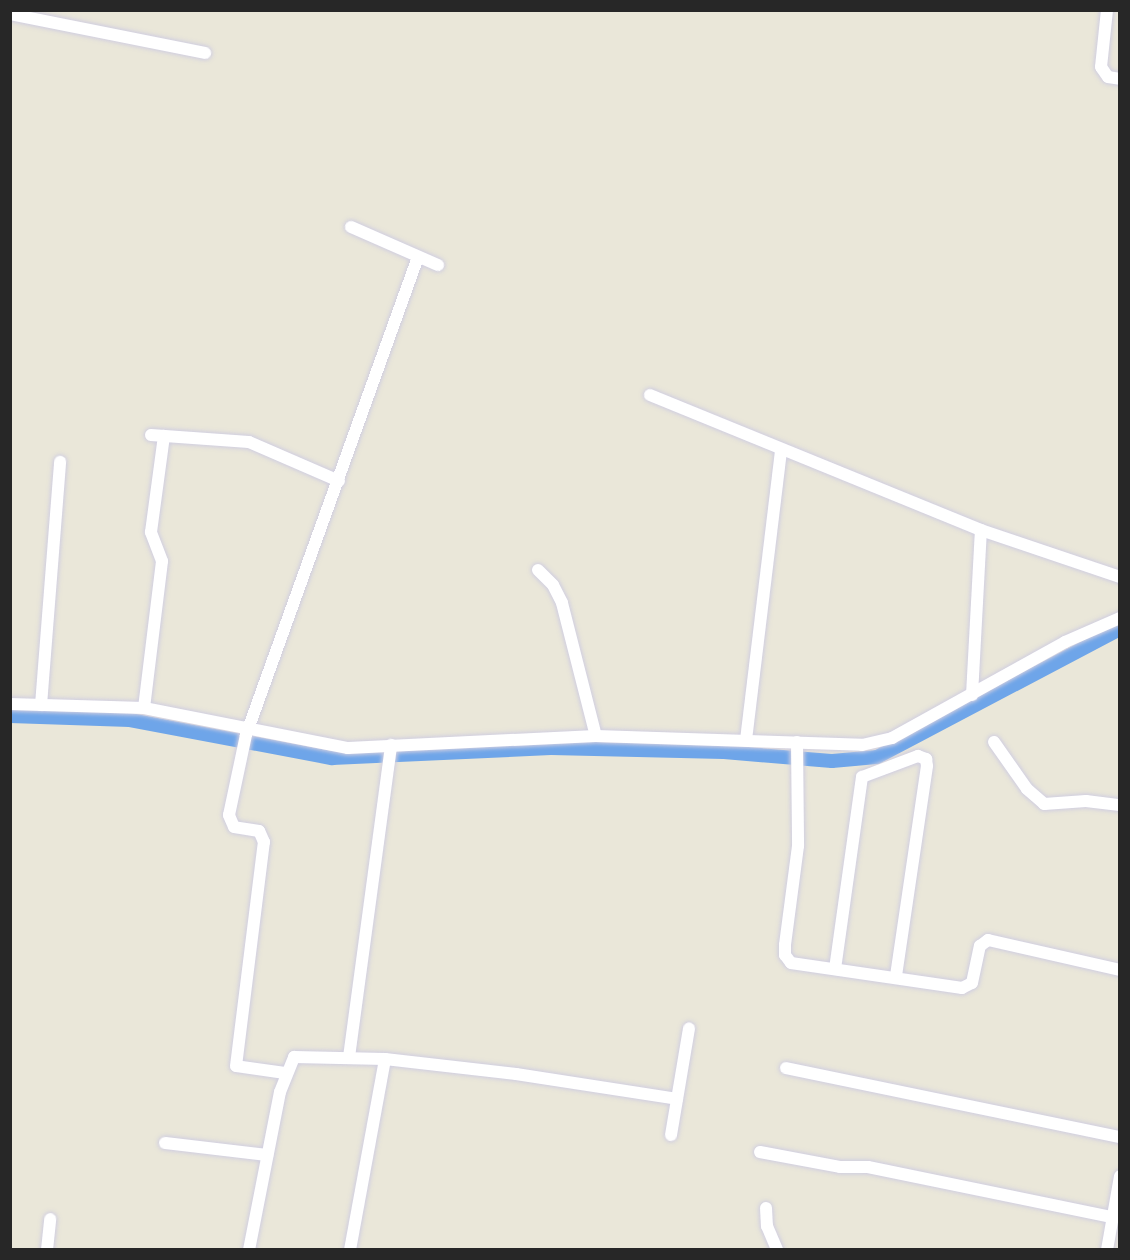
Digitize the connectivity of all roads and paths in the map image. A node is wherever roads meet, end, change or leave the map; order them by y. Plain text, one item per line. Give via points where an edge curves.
1 (1107, 10) edge
2 (10, 14) edge
3 (204, 53) dead end
4 (1119, 80) edge
5 (351, 227) dead end
6 (418, 257) junction
7 (438, 265) dead end
8 (650, 395) dead end
9 (150, 435) dead end
10 (164, 435) junction
11 (781, 450) junction
12 (60, 462) dead end
13 (339, 481) junction
14 (981, 530) junction
15 (538, 570) dead end
16 (1119, 577) edge
17 (1119, 618) edge
18 (972, 695) junction
19 (10, 704) edge
20 (41, 705) junction
21 (144, 708) junction
22 (596, 736) junction
23 (246, 738) junction
24 (746, 740) junction
25 (994, 742) dead end
26 (796, 745) junction
27 (392, 752) junction
28 (1119, 805) edge
29 (835, 969) junction
30 (1119, 970) edge
31 (896, 977) junction
32 (689, 1029) dead end
33 (349, 1057) junction
34 (385, 1059) junction
35 (786, 1068) dead end
36 (285, 1073) junction
37 (677, 1099) junction
38 (671, 1135) dead end
39 (1119, 1137) edge
40 (165, 1143) dead end
41 (760, 1152) dead end
42 (267, 1155) junction
43 (1119, 1183) edge
44 (766, 1208) dead end
45 (1112, 1217) junction
46 (50, 1219) dead end
47 (47, 1250) edge
48 (249, 1250) edge
49 (350, 1250) edge
50 (777, 1250) edge
51 (1107, 1250) edge

1 - 4 street via 1101,67 1108,77
2 - 3 street
5 - 6 street
6 - 7 street
6 - 13 street
8 - 11 street
9 - 10 street
10 - 13 street via 249,442
10 - 21 street via 151,532 162,561
11 - 14 street
11 - 24 street via 769,523 759,646
12 - 20 street
13 - 23 street
14 - 16 street
14 - 18 street
15 - 22 street via 553,585 562,603
17 - 18 street via 1065,642
18 - 26 street via 876,744
19 - 20 street
20 - 21 street
21 - 23 street
22 - 24 street
22 - 27 street
23 - 27 street
23 - 36 street via 230,822 234,827 259,831 264,842 236,1066
24 - 26 street
25 - 28 street via 1027,789 1044,804 1086,801
26 - 29 street via 798,846 785,955 799,966
27 - 33 street
29 - 31 street
29 - 31 street via 862,777 918,756 926,759 927,766
30 - 31 street via 988,940 980,946 968,987
32 - 37 street
33 - 34 street
33 - 36 street via 302,1055 294,1057
34 - 37 street
34 - 49 street
35 - 39 street
36 - 42 street
37 - 38 street
40 - 42 street
41 - 45 street via 840,1167 868,1167
42 - 48 street
43 - 45 street
44 - 50 street via 767,1226
45 - 51 street
46 - 47 street

